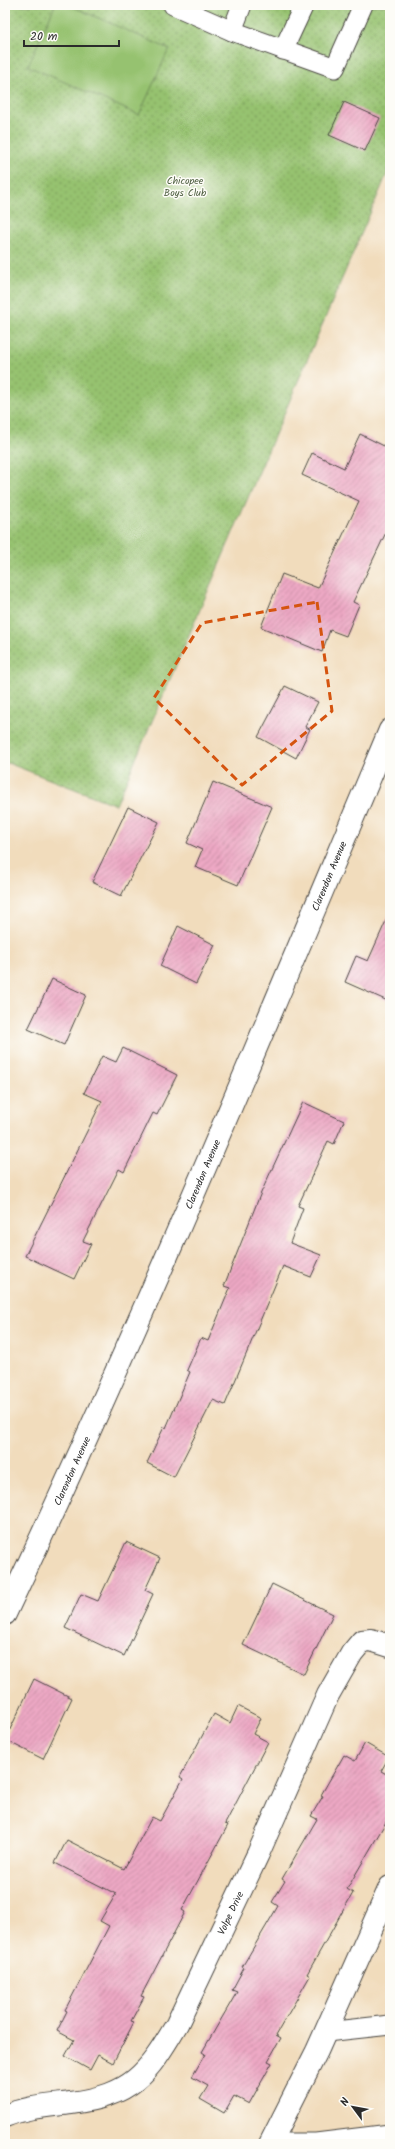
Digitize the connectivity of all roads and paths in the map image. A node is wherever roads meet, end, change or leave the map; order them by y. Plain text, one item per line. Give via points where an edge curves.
1 (173, 5) edge
2 (242, 5) edge
3 (304, 5) edge
4 (363, 5) edge
5 (232, 31) junction
6 (283, 50) junction
7 (390, 730) edge
8 (5, 1614) edge
9 (390, 1646) edge
10 (390, 1887) edge
11 (390, 2025) edge
12 (326, 2032) junction
13 (5, 2116) edge
14 (390, 2134) edge
15 (270, 2143) edge

1 - 5 lane
2 - 5 lane
3 - 6 lane
4 - 6 lane via 335,68
5 - 6 lane
7 - 8 street, Clarendon Avenue via 153,1289
9 - 13 street, Volpe Drive via 371,1640 359,1644 328,1695 258,1854 177,2024 153,2062 133,2083 109,2094 70,2103 45,2105
10 - 12 street
11 - 12 lane
12 - 15 street
14 - 15 lane via 316,2143

